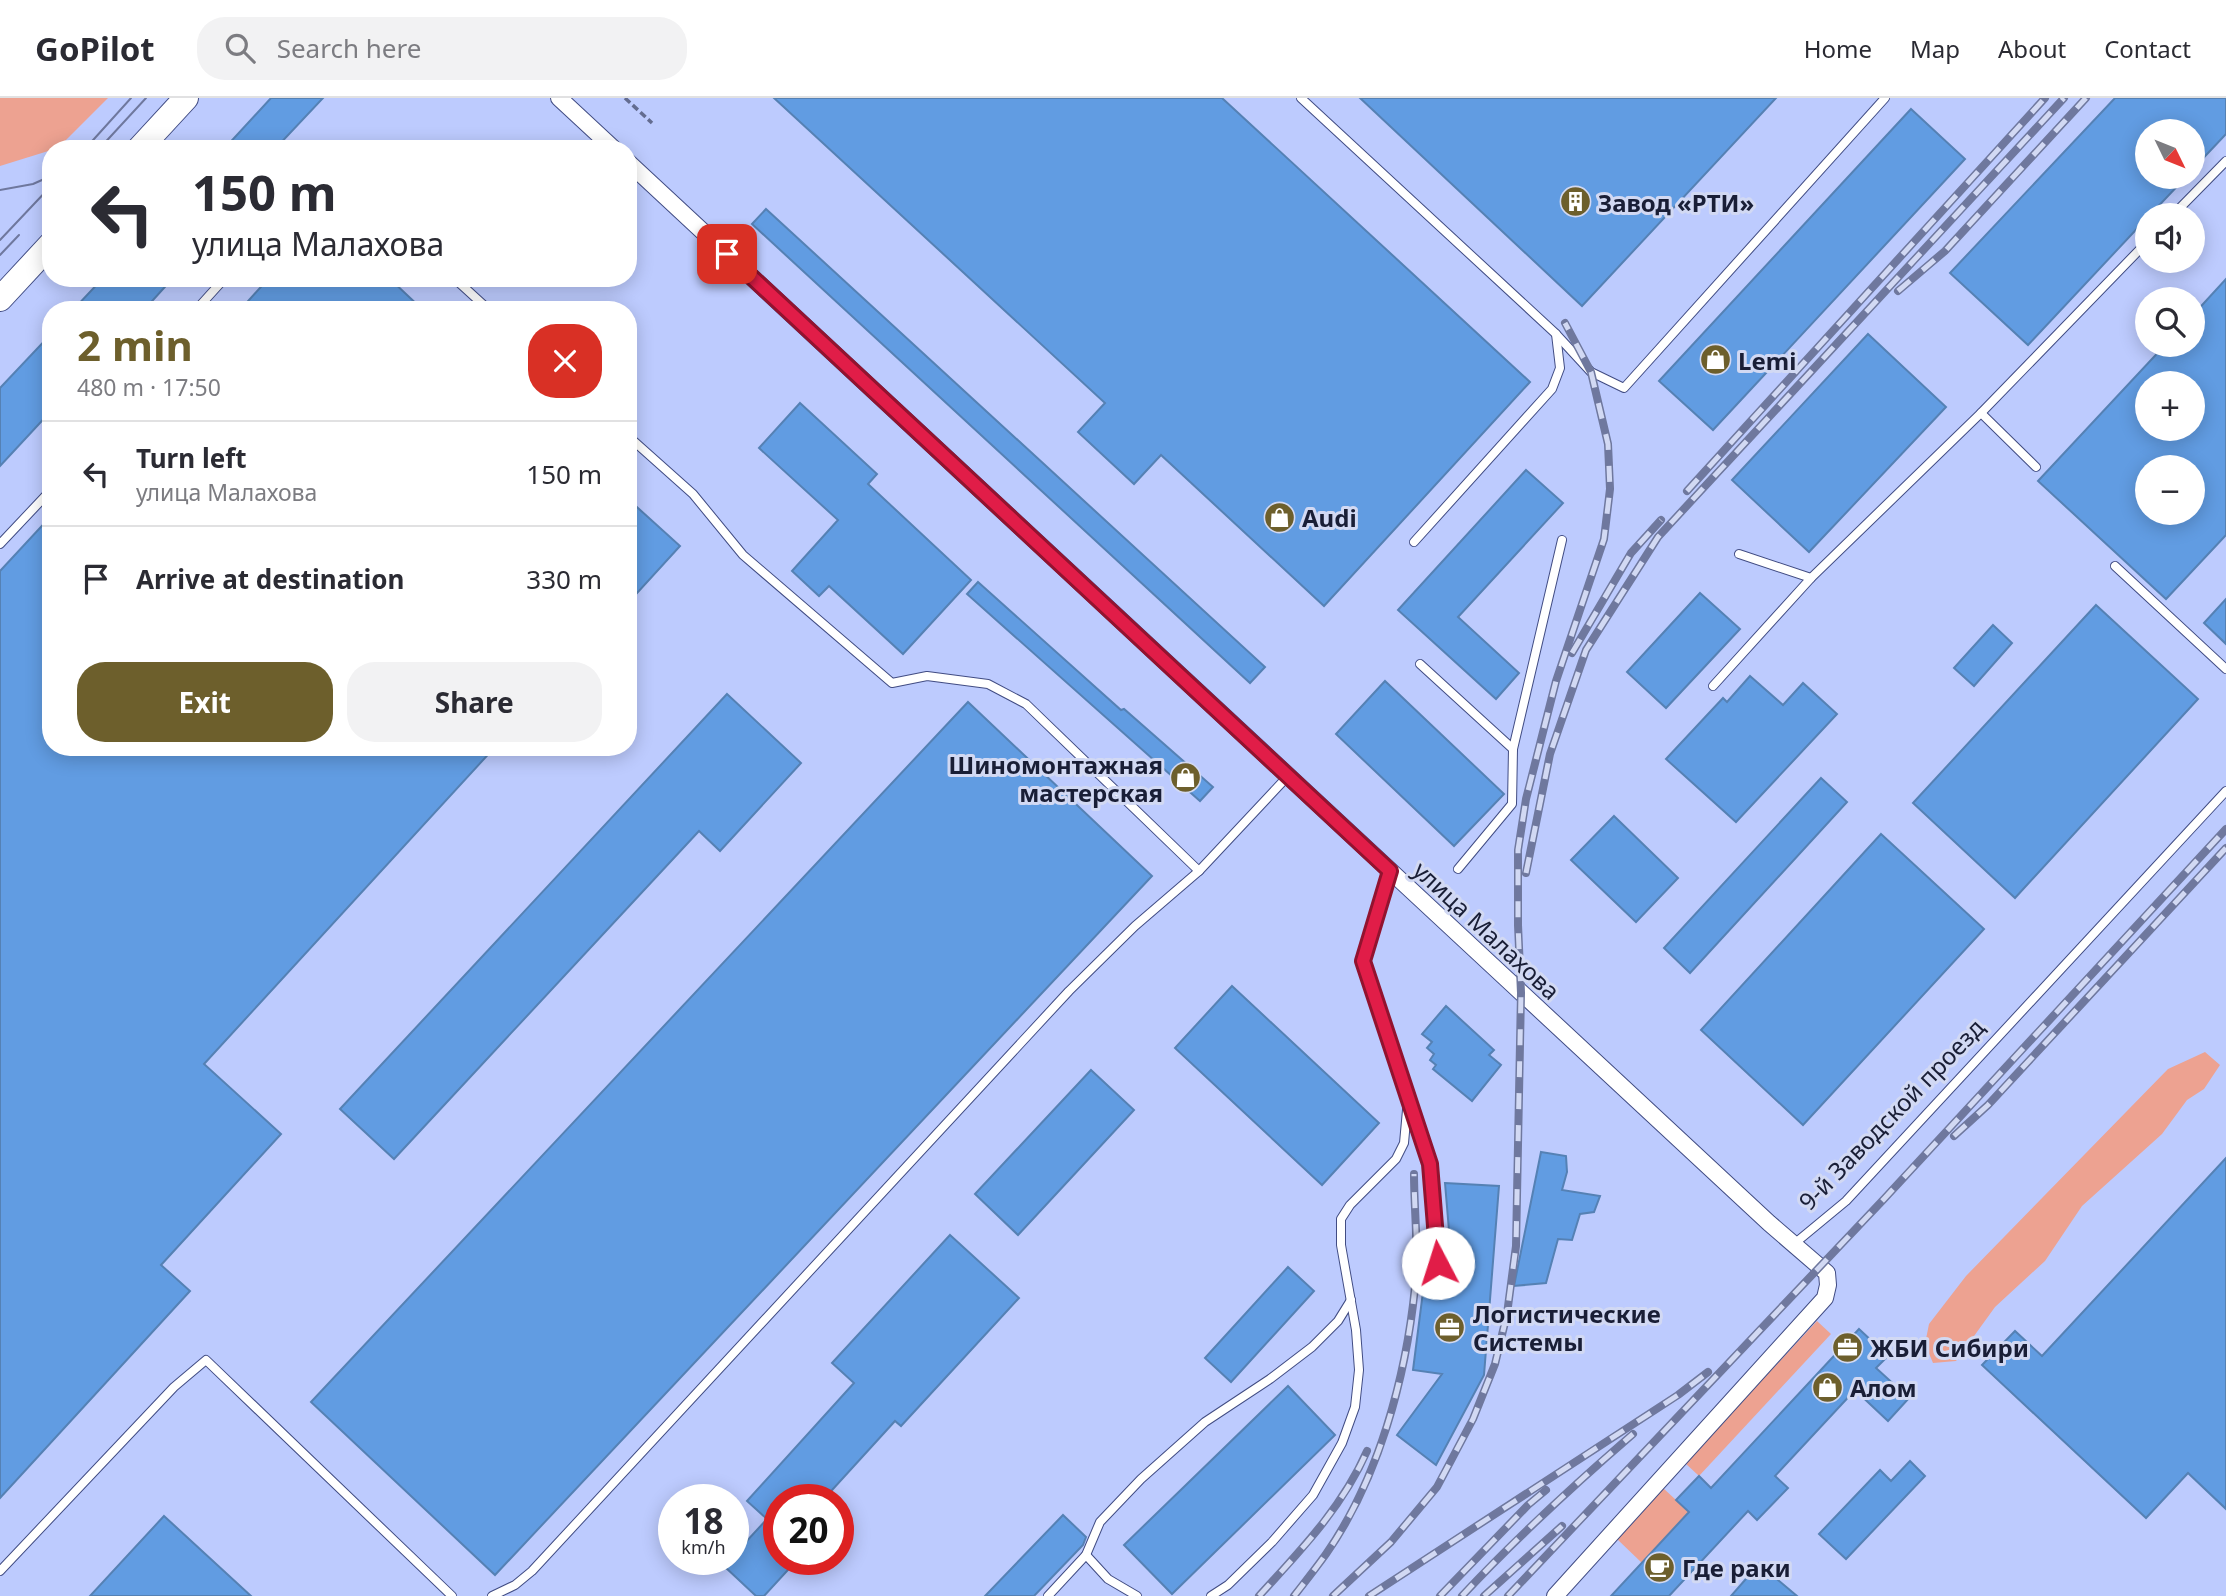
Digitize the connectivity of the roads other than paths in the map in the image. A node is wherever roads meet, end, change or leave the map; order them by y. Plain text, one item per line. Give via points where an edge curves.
1 (186, 98) edge
2 (559, 98) edge
3 (1301, 98) edge
4 (1885, 98) edge
5 (147, 140) edge
6 (604, 140) edge
7 (2226, 161) edge
8 (637, 170) edge
9 (2186, 203) edge
10 (42, 254) edge
11 (2135, 254) edge
12 (217, 287) edge
13 (464, 287) edge
14 (0, 299) edge
15 (204, 301) edge
16 (478, 301) edge
17 (1556, 333) junction
18 (1981, 413) junction
19 (637, 444) edge
20 (2036, 467) dead end
21 (42, 499) edge
22 (1562, 540) dead end
23 (1414, 542) dead end
24 (0, 544) edge
25 (1739, 554) dead end
26 (2115, 566) dead end
27 (1811, 578) junction
28 (1420, 664) dead end
29 (2226, 669) edge
30 (1713, 686) dead end
31 (1513, 749) junction
32 (1288, 776) junction
33 (2226, 791) edge
34 (1458, 869) dead end
35 (1199, 871) junction
36 (1390, 871) junction
37 (1408, 1099) junction
38 (1794, 1244) junction
39 (1438, 1263) dead end
40 (1351, 1300) junction
41 (1086, 1555) junction
42 (0, 1571) edge
43 (453, 1596) edge
44 (492, 1596) edge
45 (1048, 1596) edge
46 (1137, 1596) edge
47 (1211, 1596) edge
48 (1555, 1596) edge

1 - 5 main road
2 - 6 street
3 - 17 lane
4 - 17 lane via 1624,388 1591,372
7 - 9 lane
8 - 32 street, улица Малахова
10 - 14 main road
11 - 18 lane
12 - 15 lane
13 - 16 lane
17 - 23 lane via 1560,368 1552,389
18 - 20 lane
18 - 27 lane
19 - 35 lane via 693,494 743,555 892,683 927,676 988,684 1027,704
21 - 24 lane
22 - 31 lane
25 - 27 lane
26 - 29 lane
27 - 30 lane
28 - 31 lane
31 - 34 lane via 1512,804
32 - 35 lane
32 - 36 street, улица Малахова
33 - 38 lane, 9-й Заводской проезд via 1846,1201
35 - 44 lane via 1069,991 532,1571
36 - 37 lane via 1363,961
36 - 38 street, улица Малахова
37 - 39 lane via 1430,1164
37 - 40 lane via 1404,1143 1396,1159 1341,1219
38 - 48 street, 9-й Заводской проезд via 1826,1273 1825,1298
40 - 41 lane via 1338,1321 1312,1346 1205,1422 1141,1479 1100,1522
40 - 47 lane via 1359,1370 1355,1407 1342,1444 1313,1494 1280,1533
41 - 45 lane
41 - 46 lane via 1108,1579
42 - 43 lane via 174,1387 206,1360

